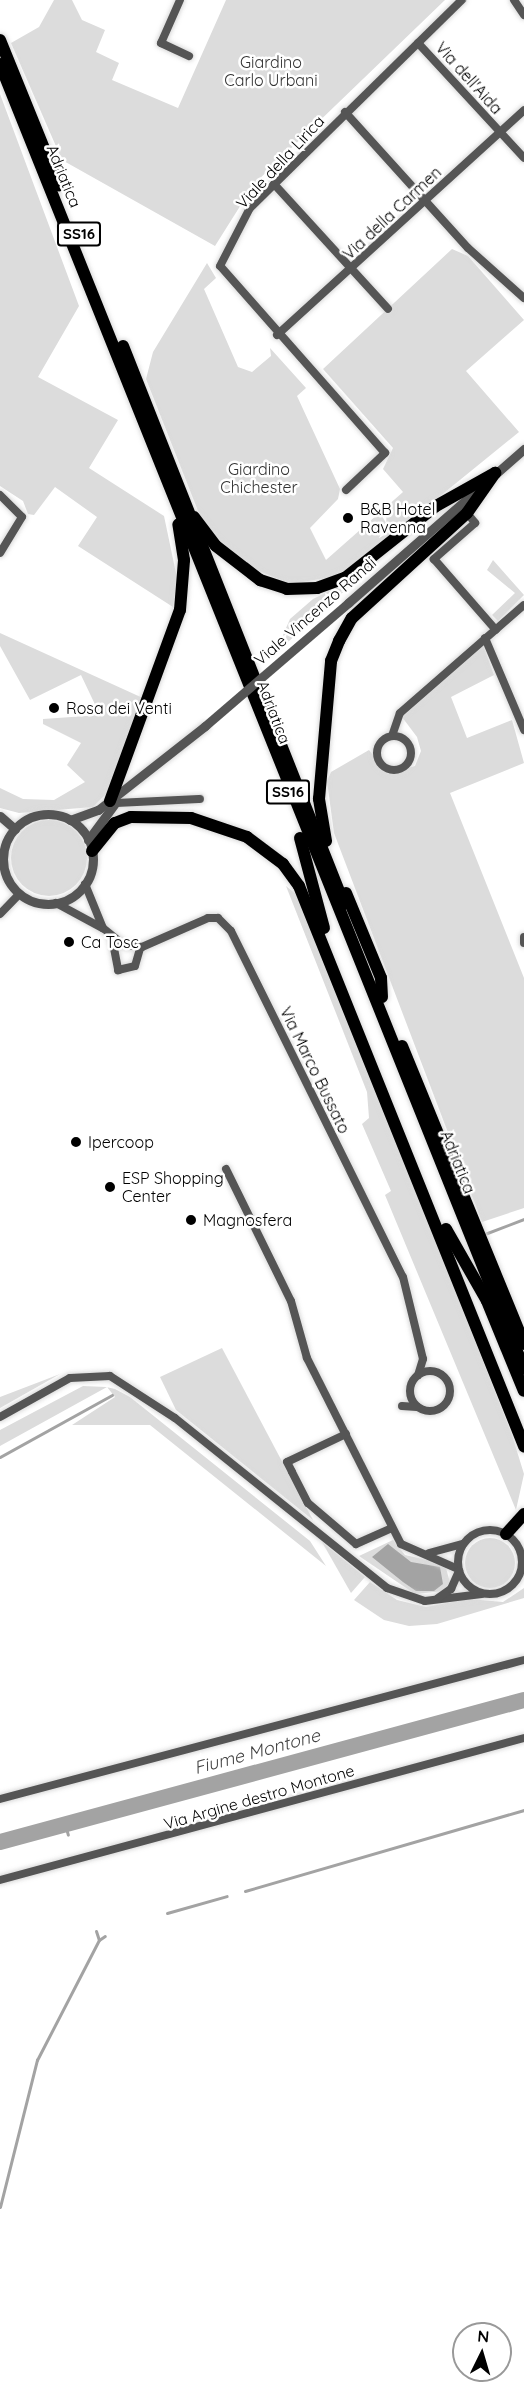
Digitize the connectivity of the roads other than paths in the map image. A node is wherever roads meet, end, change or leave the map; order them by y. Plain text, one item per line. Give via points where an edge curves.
1 (180, 0) edge
2 (462, 0) edge
3 (518, 1) edge
4 (524, 15) edge
5 (0, 40) edge
6 (418, 43) junction
7 (189, 56) dead end
8 (0, 64) edge
9 (524, 110) edge
10 (345, 112) junction
11 (500, 133) junction
12 (524, 158) edge
13 (274, 184) junction
14 (426, 200) junction
15 (351, 269) junction
16 (524, 298) edge
17 (388, 309) dead end
18 (277, 335) junction
19 (524, 448) edge
20 (495, 473) junction
21 (346, 490) dead end
22 (0, 495) edge
23 (182, 510) junction
24 (467, 513) junction
25 (0, 553) edge
26 (524, 605) edge
27 (496, 630) junction
28 (485, 639) junction
29 (524, 730) edge
30 (392, 736) junction
31 (281, 773) junction
32 (200, 799) dead end
33 (112, 802) junction
34 (0, 816) edge
35 (70, 820) junction
36 (15, 829) junction
37 (90, 846) junction
38 (85, 884) junction
39 (19, 894) junction
40 (56, 903) junction
41 (0, 914) edge
42 (103, 928) junction
43 (112, 938) junction
44 (524, 938) edge
45 (524, 943) edge
46 (140, 948) junction
47 (334, 967) junction
48 (381, 997) junction
49 (225, 1169) dead end
50 (428, 1200) junction
51 (468, 1217) junction
52 (480, 1249) junction
53 (524, 1344) edge
54 (423, 1359) junction
55 (524, 1369) edge
56 (432, 1371) junction
57 (418, 1375) junction
58 (524, 1391) edge
59 (0, 1417) edge
60 (345, 1434) junction
61 (524, 1446) edge
62 (524, 1514) edge
63 (392, 1528) junction
64 (507, 1534) junction
65 (463, 1544) junction
66 (425, 1554) junction
67 (523, 1560) edge
68 (458, 1570) junction
69 (524, 1581) edge
70 (512, 1586) junction
71 (482, 1594) junction
72 (425, 1601) junction
73 (524, 1660) edge
74 (524, 1738) edge
75 (0, 1799) edge
76 (0, 1881) edge

1 - 7 street via 160,43
2 - 6 street, Viale della Lirica
3 - 4 street
5 - 23 highway, Adriatica / SS16
6 - 10 street, Viale della Lirica
6 - 11 street, Via dell'Aida
8 - 23 highway, Adriatica / SS16
9 - 11 street, Via della Carmen
10 - 13 street, Viale della Lirica
10 - 14 street
11 - 12 street, Via dell'Aida
11 - 14 street, Via della Carmen
13 - 15 street
13 - 18 street, Viale della Lirica via 250,208 220,266
14 - 15 street, Via della Carmen
14 - 16 street
15 - 17 street
15 - 18 street, Via della Carmen
18 - 21 street, Viale della Lirica via 385,453
19 - 20 street, Viale Vincenzo Randi
20 - 23 highway, SS16 via 436,506 345,578 300,590 260,580 242,568
20 - 24 highway, SS16
20 - 33 street, Viale Vincenzo Randi, bridge
22 - 25 street via 22,517
23 - 31 highway, Adriatica / SS16
23 - 33 highway, SS16 via 180,610
23 - 48 highway, Adriatica / SS16
24 - 27 street via 475,523 434,560
24 - 48 highway, SS16 via 352,618 331,661 318,799 322,831 381,978
26 - 27 street
27 - 28 street
28 - 29 street
28 - 30 street via 400,713
30 - 30 street via 377,752 384,766 394,770 408,762 411,752 403,738
31 - 47 highway
31 - 51 highway, Adriatica / SS16
32 - 33 street
33 - 35 street, Viale Vincenzo Randi via 90,816
33 - 37 street, Viale Vincenzo Randi
34 - 36 street
35 - 36 street via 45,814
35 - 37 street
36 - 39 street via 2,859
37 - 38 street
37 - 47 highway via 115,823 147,814 191,818 247,837 283,864 299,886
38 - 40 street
38 - 42 street
39 - 40 street
39 - 41 street
40 - 42 street
42 - 43 street
43 - 46 street
43 - 46 street via 118,970 135,966
44 - 45 street
46 - 54 street, Via Marco Bussato via 208,918 218,918 231,931 398,1266
47 - 50 highway
48 - 51 highway, Adriatica / SS16
49 - 60 street via 290,1297 307,1358
50 - 58 highway via 487,1301
50 - 61 highway
51 - 52 highway, Adriatica / SS16
52 - 53 highway, Adriatica / SS16
52 - 55 highway, Adriatica / SS16
54 - 56 street, Via Marco Bussato
54 - 57 street
56 - 57 street
56 - 57 street via 449,1383 450,1396 436,1411 417,1407 410,1395
59 - 72 street via 82,1373 118,1379 371,1576 402,1597
60 - 63 street
60 - 63 street via 287,1462 308,1503 357,1544
62 - 64 highway
63 - 66 street via 408,1550
64 - 65 street via 487,1530
64 - 67 street
65 - 66 street
65 - 68 street
66 - 68 street
67 - 70 street
68 - 71 street
68 - 72 street via 448,1593
69 - 70 street
70 - 71 street
71 - 72 street
73 - 75 street
74 - 76 street, Via Argine destro Montone

